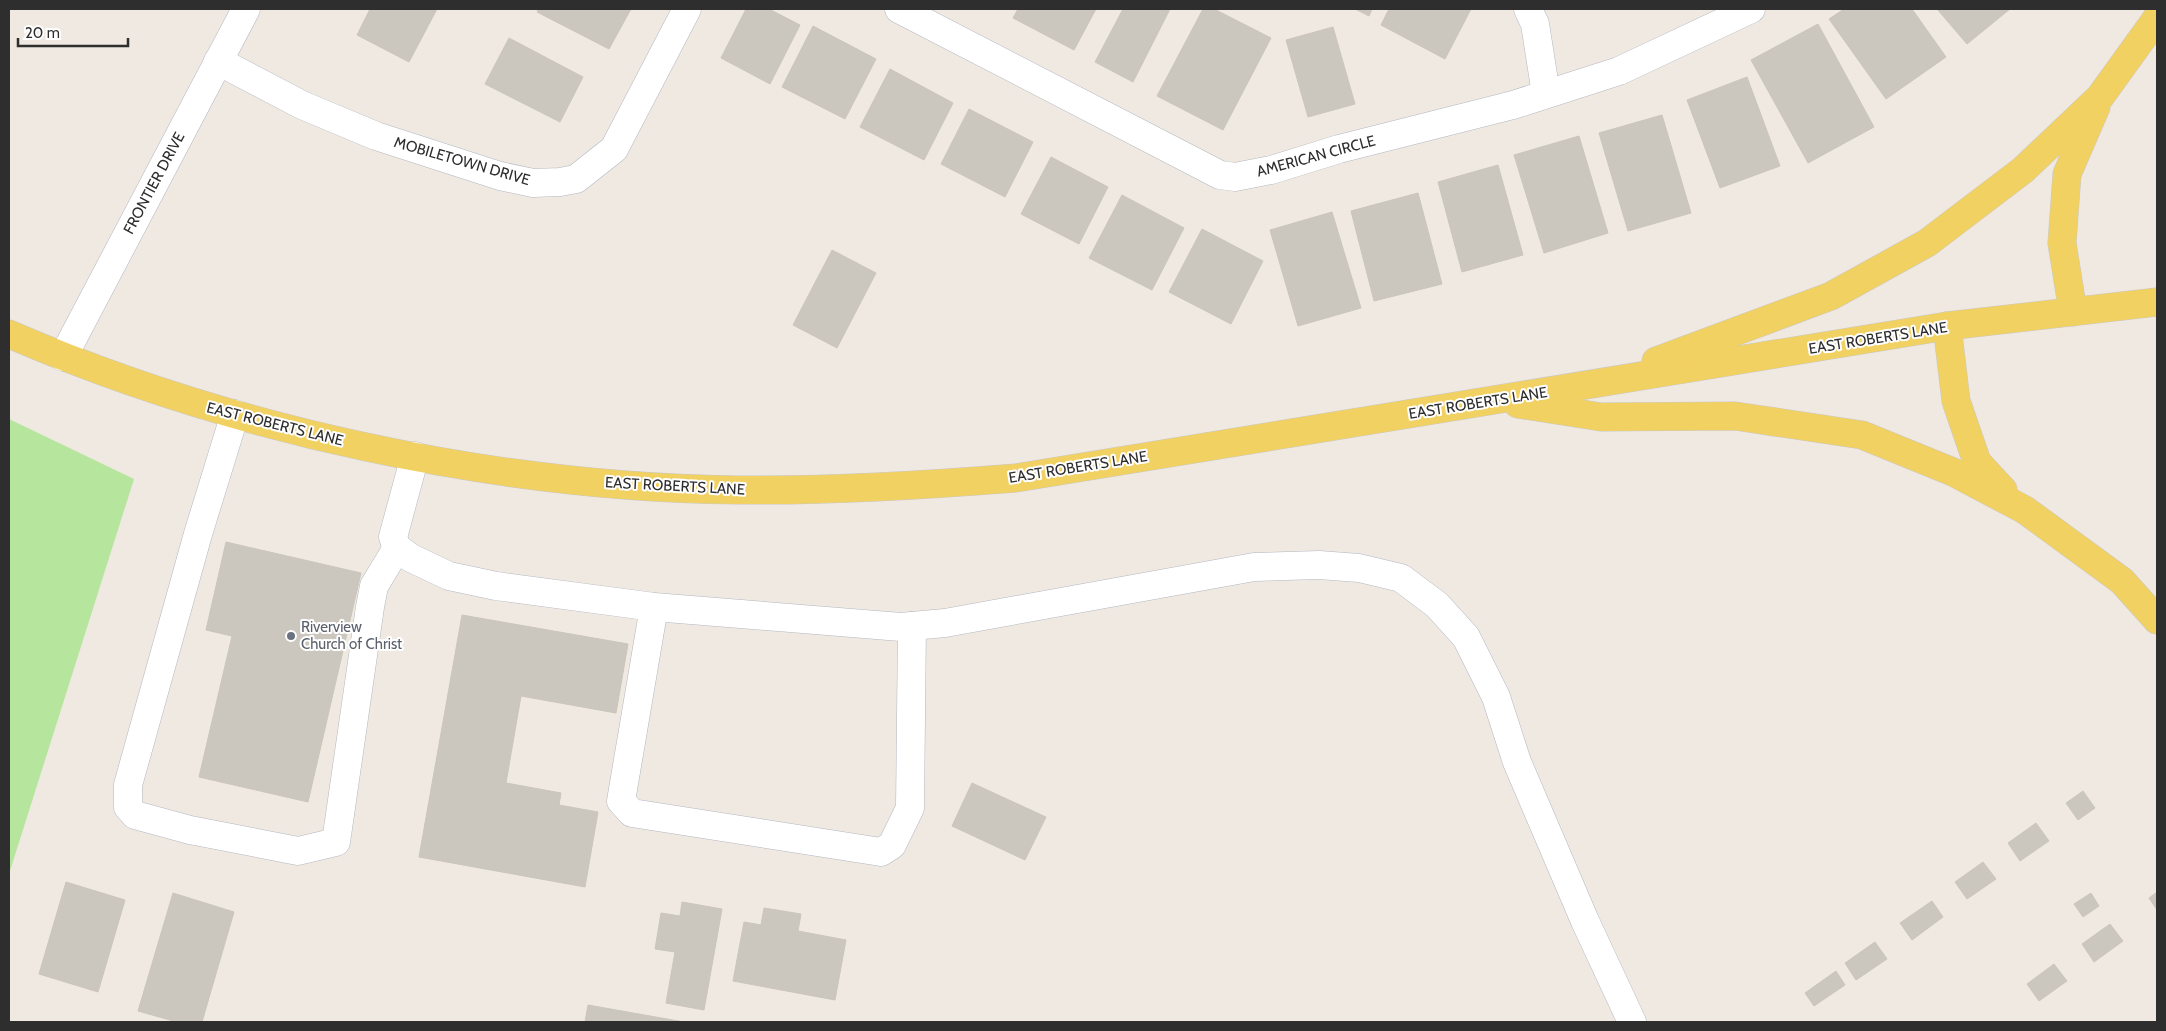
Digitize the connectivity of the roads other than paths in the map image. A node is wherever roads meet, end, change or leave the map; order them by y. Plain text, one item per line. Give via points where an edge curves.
1 (246, 9) edge
2 (687, 9) edge
3 (899, 9) edge
4 (1528, 9) edge
5 (1751, 9) edge
6 (2157, 18) edge
7 (218, 61) junction
8 (1546, 94) junction
9 (2100, 97) junction
10 (2157, 302) edge
11 (2072, 312) junction
12 (1947, 326) junction
13 (9, 334) edge
14 (64, 357) junction
15 (1597, 383) junction
16 (1494, 400) junction
17 (235, 414) junction
18 (415, 456) junction
19 (2025, 510) junction
20 (397, 548) junction
21 (654, 606) junction
22 (2157, 620) edge
23 (912, 626) junction
24 (1632, 1022) edge

1 - 7 street, FRONTIER DRIVE
2 - 7 street, MOBILETOWN DRIVE via 614,149 576,179 560,182 533,183 500,176 376,136 302,105
3 - 8 street, AMERICAN CIRCLE via 1220,175 1235,178
4 - 8 street via 1535,24
5 - 8 street, AMERICAN CIRCLE via 1619,72
6 - 9 main road
7 - 14 street, FRONTIER DRIVE
9 - 11 main road via 2067,174 2062,243
9 - 15 main road via 2023,170 1928,242 1831,296
10 - 11 main road, EAST ROBERTS LANE
11 - 12 main road, EAST ROBERTS LANE
12 - 15 main road, EAST ROBERTS LANE
12 - 19 main road via 1956,401 1977,462
13 - 14 main road, EAST ROBERTS LANE
14 - 17 main road, EAST ROBERTS LANE
15 - 16 main road, EAST ROBERTS LANE
16 - 18 main road, EAST ROBERTS LANE via 1016,478 876,489 736,490 595,482
16 - 19 main road via 1601,416 1735,416 1862,435 1953,472
17 - 18 main road, EAST ROBERTS LANE via 339,441
17 - 20 street via 128,785 128,807 135,815 190,830 298,851 336,842 374,586
18 - 20 street via 392,537
19 - 22 main road via 2122,581
20 - 21 street via 449,576 496,586
21 - 23 street
21 - 23 street via 621,801 632,812 881,852 892,845 910,808
23 - 24 street via 945,623 1254,567 1319,564 1359,568 1401,578 1437,605 1466,637 1496,698 1518,762

